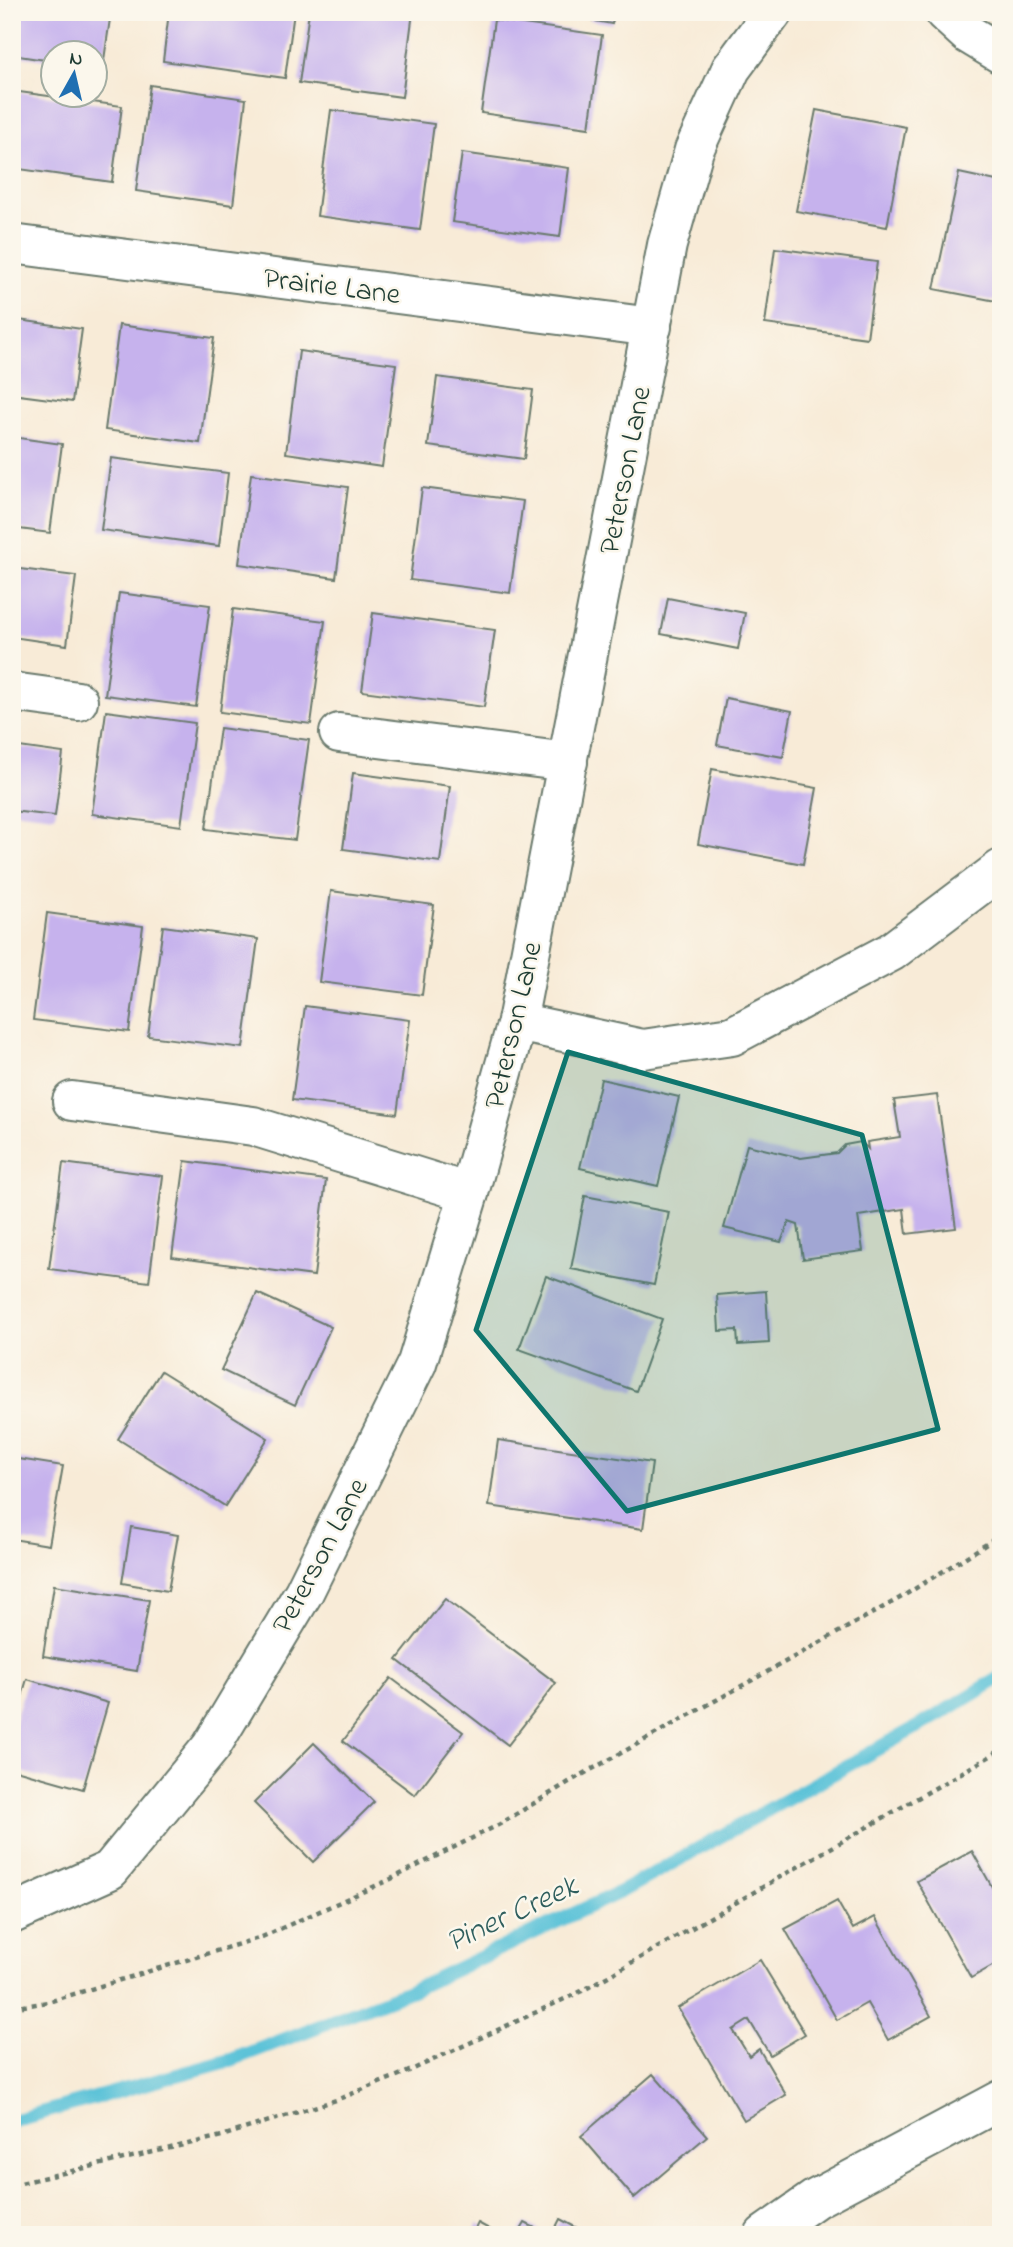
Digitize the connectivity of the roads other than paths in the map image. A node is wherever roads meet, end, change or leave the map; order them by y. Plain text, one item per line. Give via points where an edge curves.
1 (773, 12) edge
2 (944, 12) edge
3 (1001, 54) edge
4 (12, 244) edge
5 (652, 327) junction
6 (12, 692) edge
7 (78, 701) dead end
8 (339, 733) dead end
9 (568, 762) junction
10 (1001, 869) edge
11 (517, 1022) junction
12 (72, 1101) dead end
13 (469, 1193) junction
14 (12, 1914) edge
15 (1001, 2100) edge
16 (764, 2235) edge

1 - 5 street, Peterson Lane via 731,69 694,150 667,246
2 - 3 street
4 - 5 street, Prairie Lane
5 - 9 street, Peterson Lane
6 - 7 street
8 - 9 street
9 - 11 street, Peterson Lane
10 - 11 street via 891,952 732,1036 643,1049
11 - 13 street, Peterson Lane
12 - 13 street via 253,1126
13 - 14 street, Peterson Lane via 417,1363 304,1592 211,1747 110,1870
15 - 16 street via 815,2199

